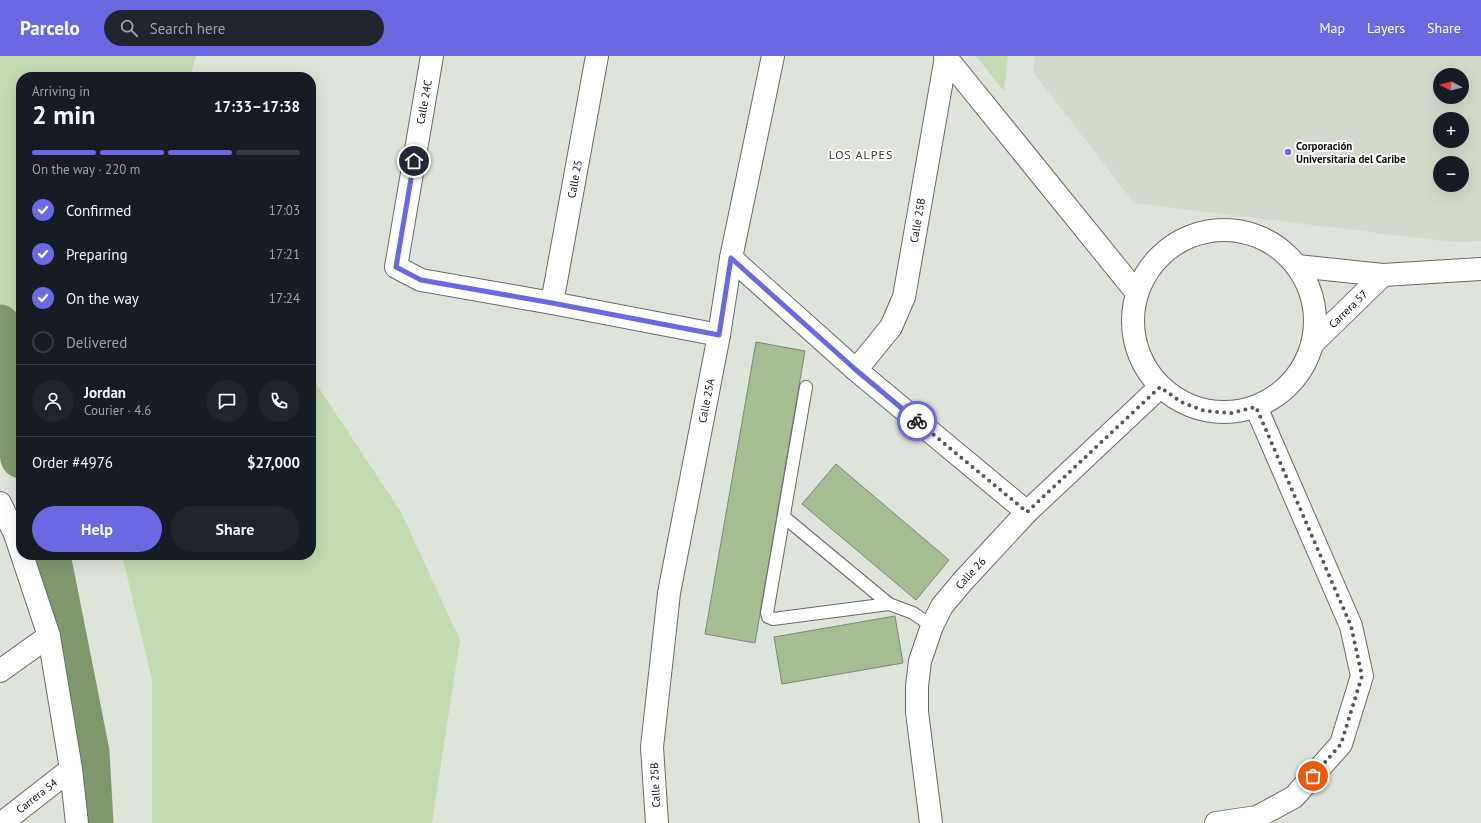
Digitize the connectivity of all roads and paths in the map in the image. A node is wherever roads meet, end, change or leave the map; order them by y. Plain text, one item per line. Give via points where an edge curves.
1 (432, 56) edge
2 (597, 56) edge
3 (773, 56) edge
4 (945, 56) edge
5 (731, 258) junction
6 (1297, 266) junction
7 (1481, 269) edge
8 (1383, 275) junction
9 (1137, 293) junction
10 (552, 303) junction
11 (719, 335) junction
12 (1313, 343) junction
13 (856, 370) junction
14 (806, 387) dead end
15 (1160, 387) junction
16 (1256, 407) junction
17 (0, 503) edge
18 (1027, 512) junction
19 (784, 517) junction
20 (12, 542) edge
21 (24, 560) edge
22 (889, 604) junction
23 (932, 626) junction
24 (48, 636) junction
25 (0, 671) edge
26 (652, 747) joint
27 (71, 769) junction
28 (2, 823) edge
29 (77, 823) edge
30 (657, 823) edge
31 (931, 823) edge
32 (1216, 823) edge

1 - 10 street, Calle 24C via 396,267 421,280
2 - 10 street, Calle 25
3 - 5 street, Calle 25A
4 - 9 street
4 - 13 street, Calle 25B via 904,297 891,327
5 - 11 street, Calle 25A
5 - 13 street
6 - 8 street, Carrera 57
6 - 9 street via 1279,248 1258,236 1234,230 1208,231 1185,238 1164,252 1148,271
6 - 12 street via 1310,289 1315,316
7 - 8 street, Carrera 57
8 - 12 street, Carrera 57
9 - 15 street via 1133,313 1133,334 1141,360
10 - 11 street
11 - 26 street, Calle 25A via 669,593
12 - 16 street via 1305,364 1292,382 1276,397
13 - 18 street
14 - 19 lane
15 - 16 street via 1181,402 1205,411 1231,413
15 - 18 street, Calle 26
16 - 32 street via 1351,626 1362,676 1341,744 1294,797 1258,817
17 - 20 street
18 - 23 street, Calle 26 via 963,580 942,606
19 - 22 lane
19 - 22 lane via 768,617 773,619
21 - 24 street
22 - 23 lane via 913,612
23 - 31 street, Calle 26 via 920,661 917,686 917,712
24 - 25 street
24 - 27 street
26 - 30 street, Calle 25B
27 - 28 street, Carrera 54
27 - 29 street

